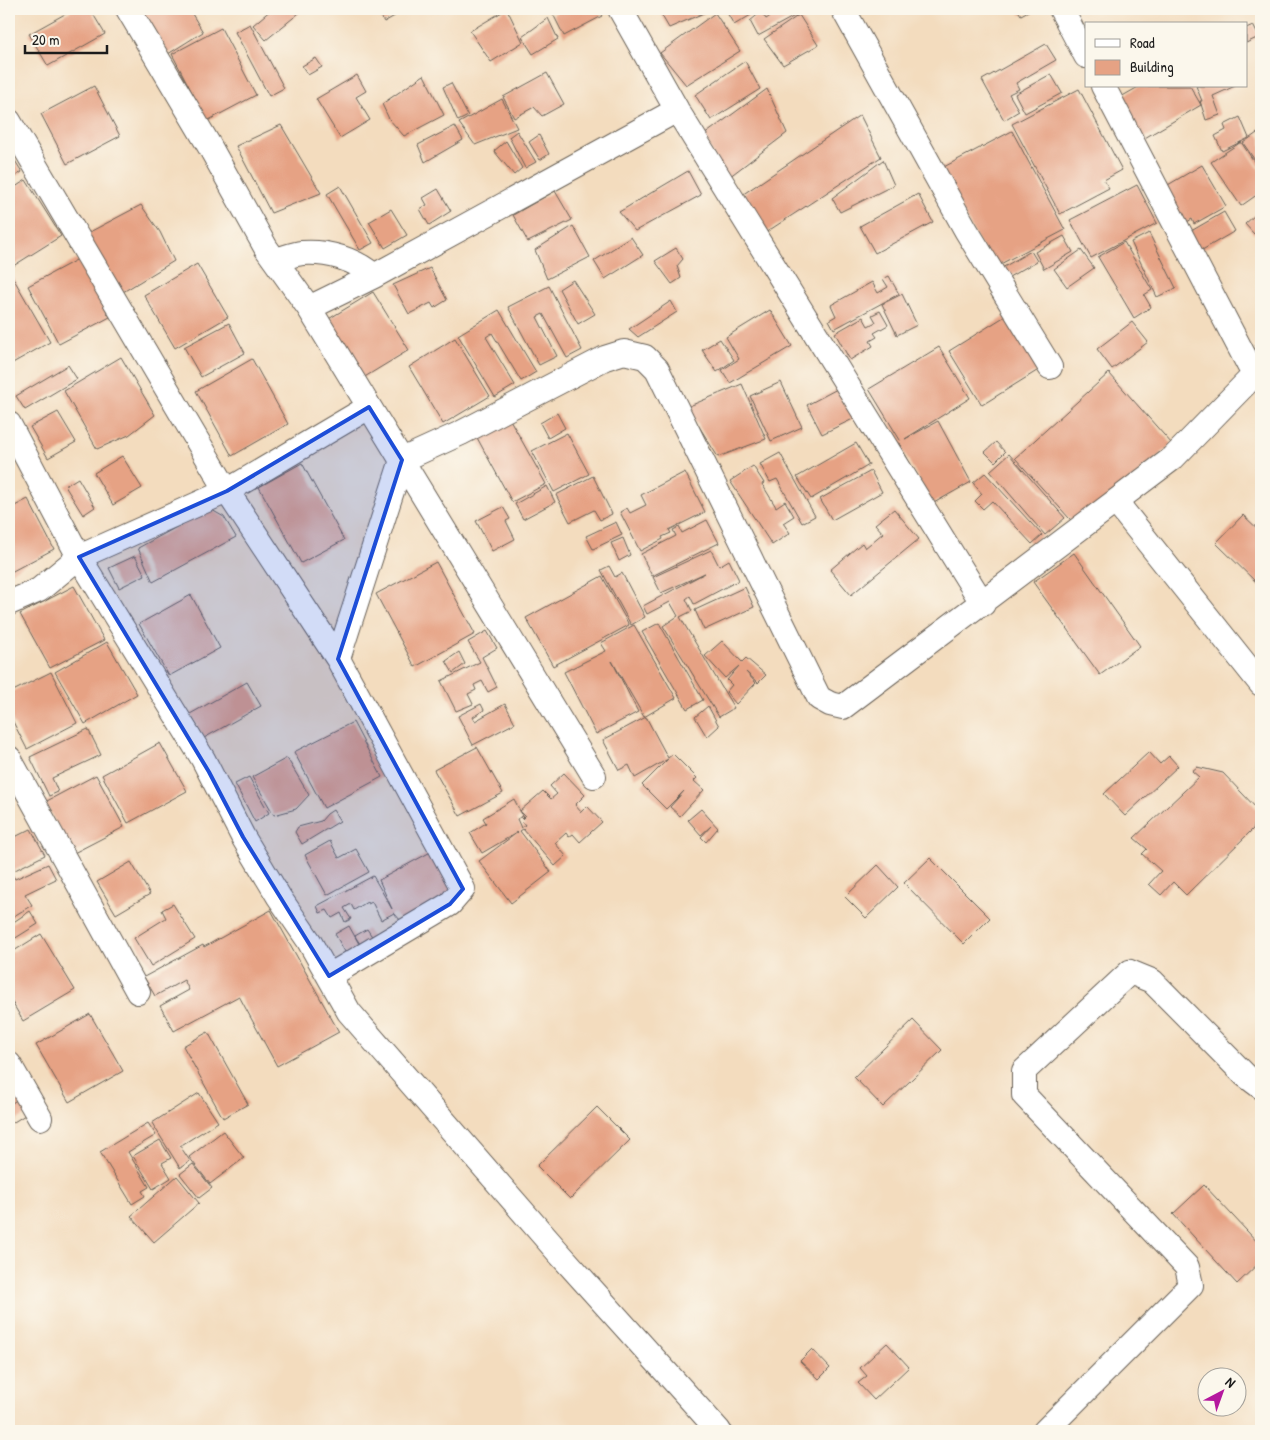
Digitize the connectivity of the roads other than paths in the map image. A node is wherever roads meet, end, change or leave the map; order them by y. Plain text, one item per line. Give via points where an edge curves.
1 (128, 9) edge
2 (620, 9) edge
3 (842, 9) edge
4 (1061, 9) edge
5 (1085, 54) edge
6 (1104, 88) edge
7 (677, 110) junction
8 (9, 121) edge
9 (275, 260) junction
10 (374, 276) junction
11 (309, 308) junction
12 (1050, 367) dead end
13 (1258, 373) edge
14 (369, 407) junction
15 (9, 424) edge
16 (402, 460) junction
17 (227, 491) junction
18 (1116, 502) junction
19 (79, 557) junction
20 (9, 603) edge
21 (983, 604) junction
22 (338, 659) junction
23 (1261, 684) edge
24 (9, 758) edge
25 (594, 776) dead end
26 (329, 976) junction
27 (138, 992) dead end
28 (9, 1064) edge
29 (1261, 1087) edge
30 (40, 1118) dead end
31 (719, 1431) edge
32 (1045, 1431) edge

1 - 9 street
2 - 7 street
3 - 12 street via 966,230
4 - 5 street
6 - 13 street
7 - 10 street
7 - 21 street
8 - 17 street
9 - 10 street via 300,253 329,255 352,260
9 - 11 street
10 - 11 street
11 - 14 street
13 - 18 street via 1174,458
14 - 16 street
14 - 17 street
15 - 19 street
16 - 21 street via 605,358 624,352 645,356 657,369 819,698 843,707
16 - 22 street
16 - 25 street
17 - 19 street
17 - 22 street
18 - 21 street
18 - 23 street
19 - 20 street via 39,590
19 - 26 street via 203,759 243,837
22 - 26 street via 463,889 450,904
24 - 27 street
26 - 31 street via 349,1012
28 - 30 street
29 - 32 street via 1245,1075 1152,980 1130,972 1024,1071 1024,1095 1188,1267 1191,1285

